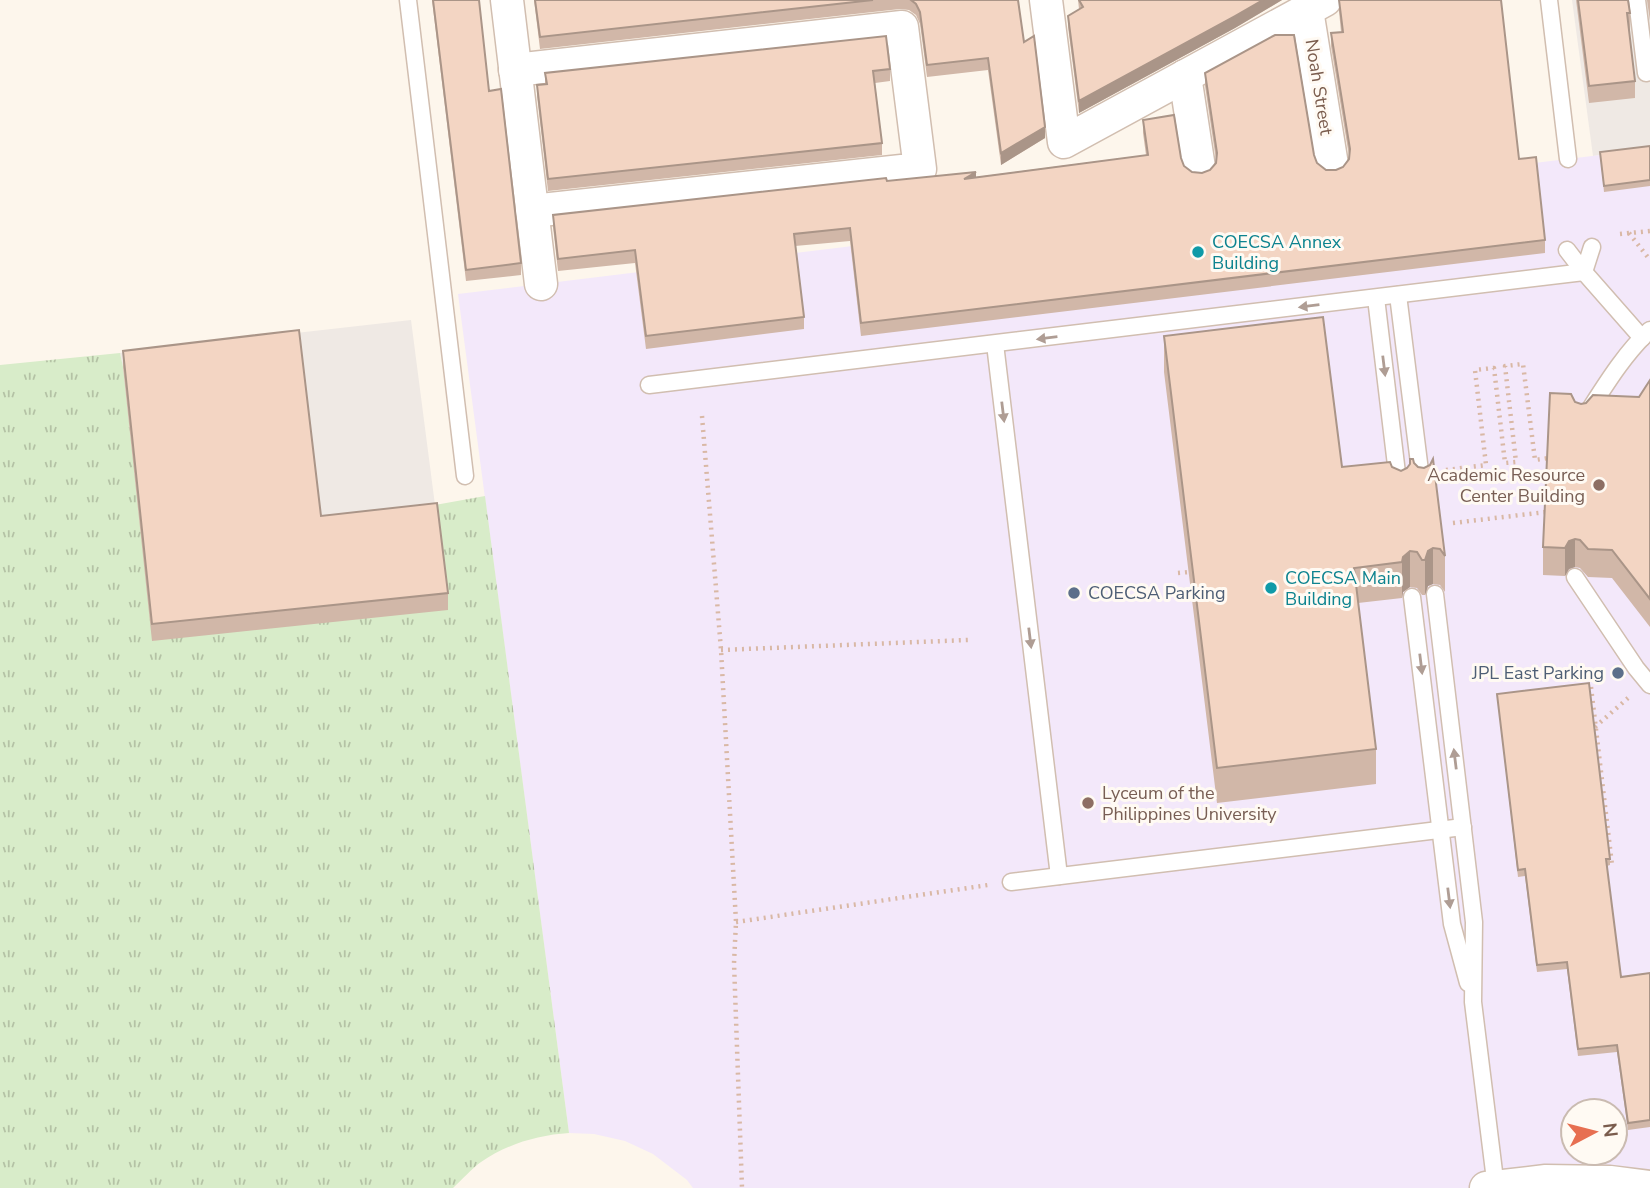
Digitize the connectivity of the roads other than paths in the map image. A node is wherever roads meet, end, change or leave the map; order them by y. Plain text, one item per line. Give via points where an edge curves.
1 (408, 0) edge
2 (507, 0) edge
3 (1046, 0) edge
4 (1549, 0) edge
5 (1637, 0) edge
6 (1316, 5) edge
7 (515, 70) junction
8 (1650, 72) edge
9 (1185, 76) junction
10 (1569, 163) dead end
11 (1332, 165) dead end
12 (1199, 168) dead end
13 (532, 211) junction
14 (1592, 247) dead end
15 (1567, 250) dead end
16 (1584, 272) junction
17 (541, 284) dead end
18 (1398, 295) junction
19 (1376, 298) junction
20 (1646, 334) edge
21 (995, 344) junction
22 (649, 385) dead end
23 (1581, 422) edge
24 (466, 476) dead end
25 (1423, 493) edge
26 (1400, 496) edge
27 (1575, 577) edge
28 (1435, 594) edge
29 (1412, 597) edge
30 (1649, 683) edge
31 (1463, 827) junction
32 (1440, 830) junction
33 (1059, 876) junction
34 (1011, 882) road end
35 (1473, 1002) junction
36 (1650, 1187) edge
37 (1492, 1188) edge

1 - 24 lane
2 - 7 street
3 - 9 street via 1064,142
4 - 10 lane
5 - 8 lane via 1646,73
6 - 9 street
6 - 11 street, Noah Street
7 - 13 street
7 - 13 street via 902,27 920,169
9 - 12 street
13 - 17 street
14 - 16 lane
15 - 16 lane
16 - 18 lane
16 - 20 lane
18 - 19 lane
18 - 25 lane
19 -> 21 lane
19 -> 26 lane
20 - 23 lane
21 - 22 lane
21 -> 33 lane
27 - 30 lane
31 -> 28 lane
29 -> 32 lane
31 - 32 lane
31 - 35 lane via 1474,922
32 - 33 lane
32 -> 35 lane via 1452,924
33 - 34 lane
35 - 37 lane
36 - 37 street via 1546,1181

